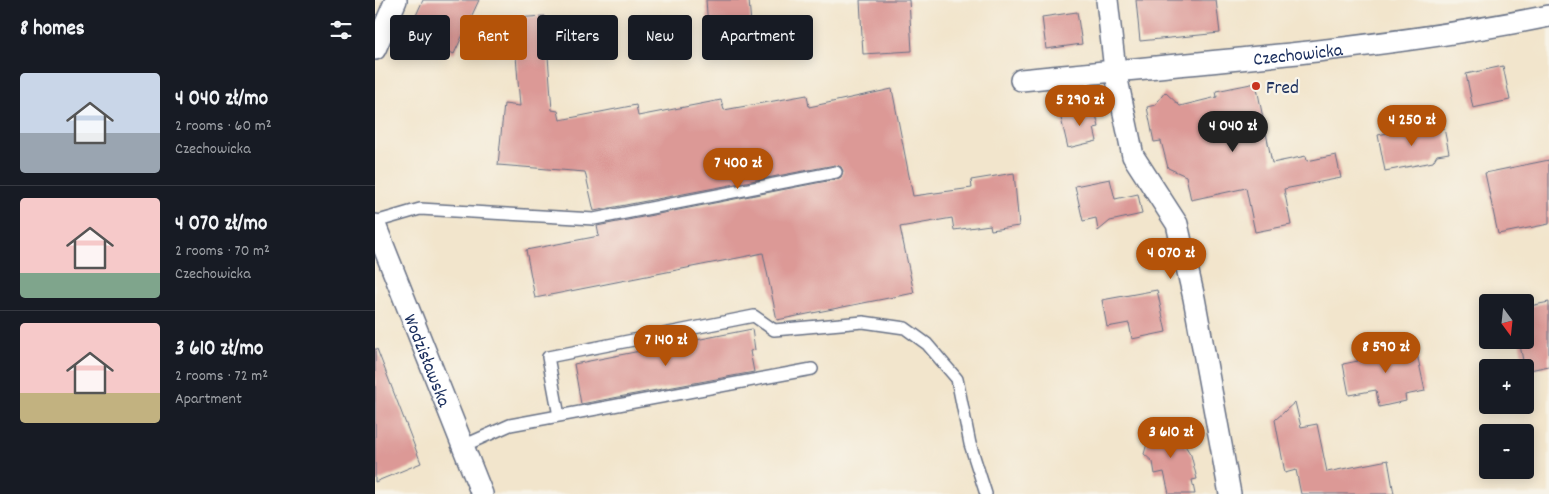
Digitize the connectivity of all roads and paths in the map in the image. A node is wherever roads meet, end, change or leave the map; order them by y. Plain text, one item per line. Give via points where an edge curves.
1 (396, 0) edge
2 (1107, 0) edge
3 (1549, 16) edge
4 (375, 49) edge
5 (1115, 70) junction
6 (1021, 80) dead end
7 (836, 172) dead end
8 (375, 223) edge
9 (812, 369) dead end
10 (559, 416) junction
11 (463, 446) junction
12 (482, 494) edge
13 (986, 494) edge
14 (1230, 494) edge

1 - 4 street
2 - 5 street
3 - 5 street, Czechowicka via 1480,30 1344,49
5 - 6 street, Czechowicka
5 - 14 street via 1133,156 1177,224
7 - 8 lane via 594,219 420,209
8 - 11 street, Wodzisławska
9 - 10 lane
10 - 11 lane via 510,425
10 - 13 lane via 548,357 754,316 774,330 863,322 905,328 927,344 957,379 970,444
11 - 12 street, Wodzisławska

